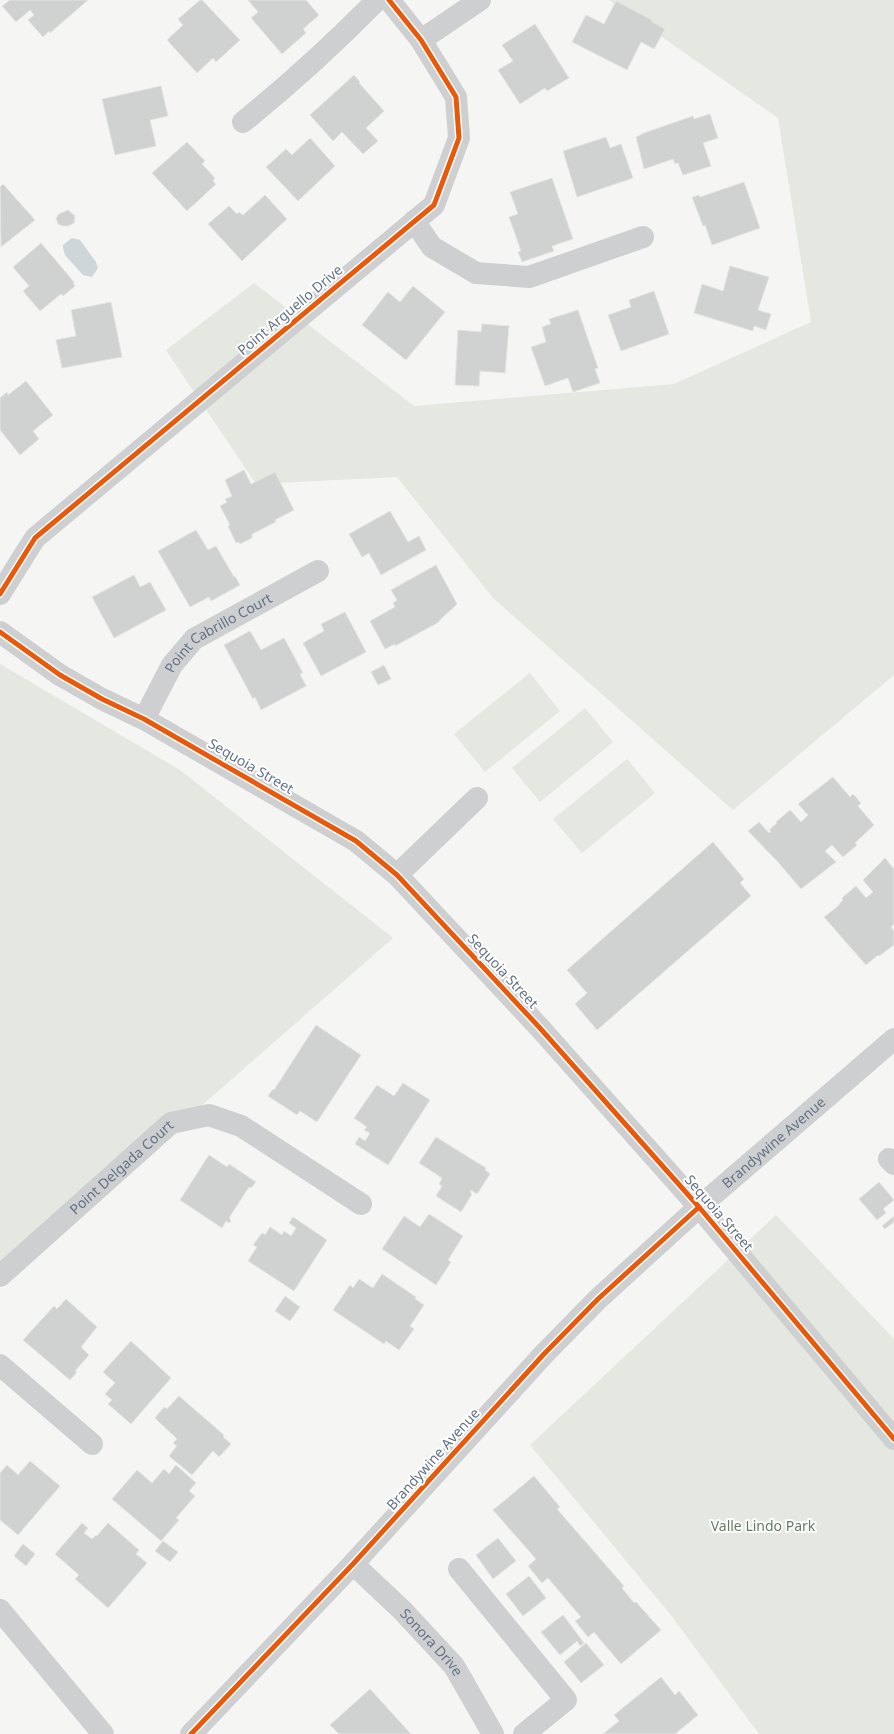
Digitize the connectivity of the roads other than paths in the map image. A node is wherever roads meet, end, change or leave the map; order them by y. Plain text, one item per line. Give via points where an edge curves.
1 (377, 0) edge
2 (389, 0) edge
3 (480, 0) edge
4 (421, 40) junction
5 (244, 122) dead end
6 (414, 221) junction
7 (644, 237) dead end
8 (318, 571) dead end
9 (0, 594) edge
10 (0, 632) edge
11 (144, 719) junction
12 (477, 798) dead end
13 (397, 875) junction
14 (894, 1039) edge
15 (361, 1204) dead end
16 (699, 1207) junction
17 (0, 1276) edge
18 (0, 1365) edge
19 (894, 1439) edge
20 (92, 1444) dead end
21 (353, 1564) junction
22 (458, 1569) dead end
23 (0, 1610) edge
24 (103, 1734) edge
25 (191, 1734) edge
26 (493, 1734) edge
27 (524, 1734) edge

1 - 5 street via 300,75
2 - 4 street, Point Arguello Drive
3 - 4 street
4 - 6 street, Point Arguello Drive via 456,97 459,138 434,204
6 - 7 street via 432,247 476,273 529,277
6 - 9 street, Point Arguello Drive via 35,538
8 - 11 street, Point Cabrillo Court via 194,638 172,665
10 - 11 street, Sequoia Street via 60,675
11 - 13 street, Sequoia Street via 356,841
12 - 13 street
13 - 16 street, Sequoia Street via 539,1027
14 - 16 street, Brandywine Avenue
15 - 17 street, Point Delgada Court via 241,1126 209,1115 171,1123
16 - 19 street, Sequoia Street
16 - 21 street, Brandywine Avenue via 598,1299 544,1354
18 - 20 street
21 - 25 street, Brandywine Avenue
21 - 26 street, Sonora Drive via 402,1610 454,1666
22 - 27 street via 566,1700
23 - 24 street

